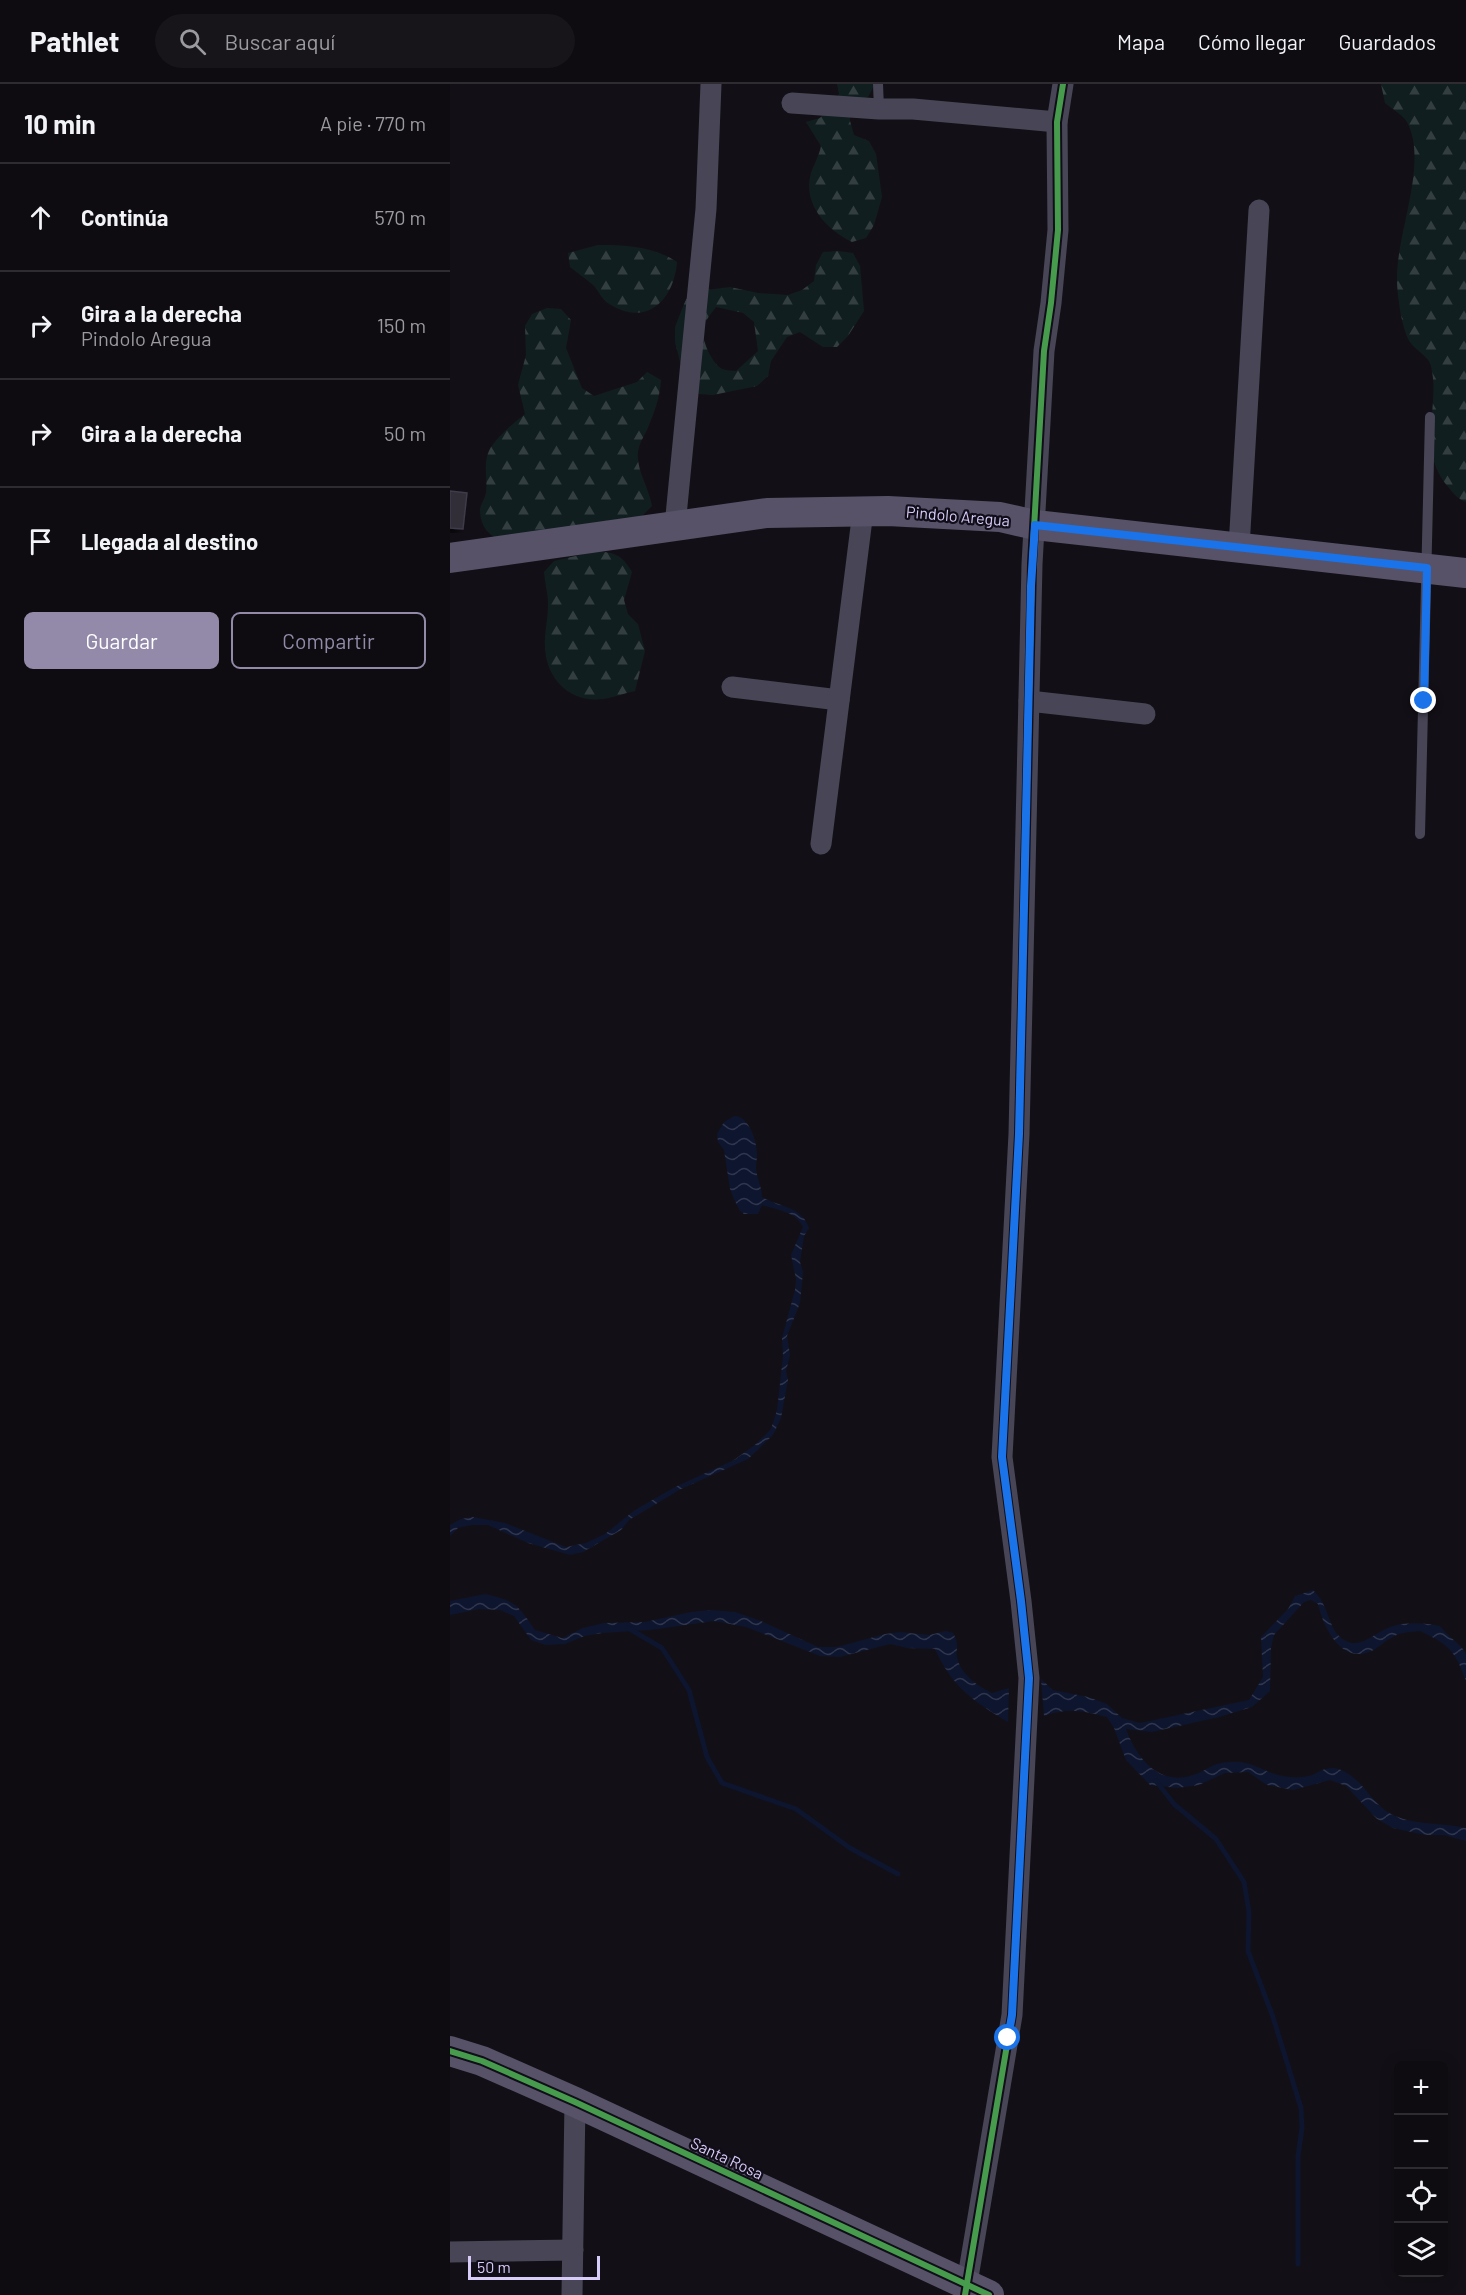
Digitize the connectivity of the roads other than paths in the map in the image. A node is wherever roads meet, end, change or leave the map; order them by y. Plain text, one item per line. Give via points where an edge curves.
1 (711, 84) edge
2 (878, 84) edge
3 (1063, 84) edge
4 (792, 103) dead end
5 (879, 109) junction
6 (1057, 122) junction
7 (1259, 210) dead end
8 (1430, 417) dead end
9 (863, 511) junction
10 (1035, 525) junction
11 (675, 526) junction
12 (1239, 547) junction
13 (450, 558) edge
14 (1427, 568) junction
15 (1466, 573) edge
16 (732, 687) dead end
17 (839, 700) junction
18 (1029, 701) junction
19 (1145, 714) dead end
20 (1420, 834) dead end
21 (821, 844) dead end
22 (450, 2051) edge
23 (575, 2102) junction
24 (573, 2250) junction
25 (450, 2252) edge
26 (973, 2291) edge
27 (572, 2295) edge

1 - 11 street via 706,209
2 - 5 lane
3 - 6 street
4 - 5 street
5 - 6 street
6 - 10 street via 1058,230 1044,351
7 - 12 street
8 - 14 lane
9 - 10 main road, Pindolo Aregua via 1000,517
9 - 11 main road, Pindolo Aregua via 766,513
9 - 17 street
10 - 12 main road, Pindolo Aregua
10 - 18 street
11 - 13 main road, Pindolo Aregua
12 - 14 main road, Pindolo Aregua
14 - 15 main road, Pindolo Aregua
14 - 20 lane
16 - 17 street
17 - 21 street
18 - 19 street
18 - 26 street via 1019,1134 1002,1457 1029,1678 1012,2015
22 - 23 main road, Santa Rosa
23 - 24 street
23 - 26 main road, Santa Rosa
24 - 25 street
24 - 27 street

